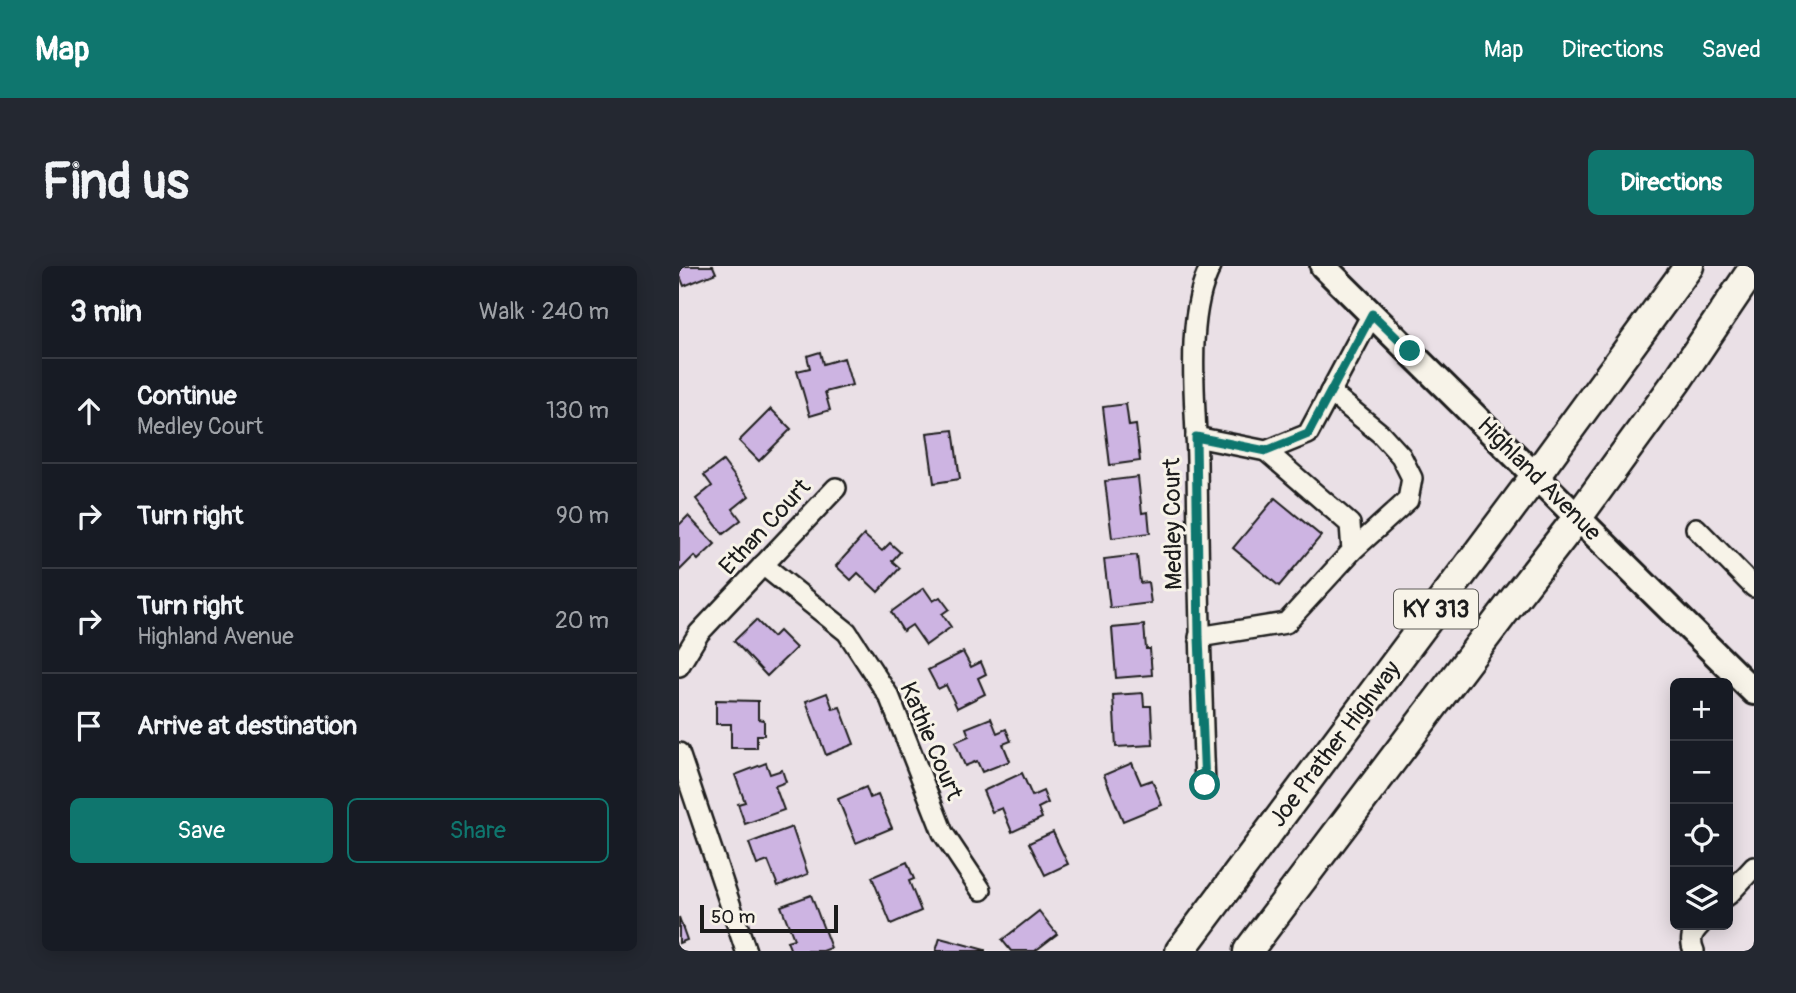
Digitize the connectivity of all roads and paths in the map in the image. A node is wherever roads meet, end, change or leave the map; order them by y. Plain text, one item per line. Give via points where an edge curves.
1 (1211, 266) edge
2 (1323, 266) edge
3 (1689, 266) edge
4 (1754, 267) edge
5 (1372, 314) junction
6 (1330, 392) junction
7 (1196, 437) junction
8 (1266, 451) junction
9 (1536, 475) junction
10 (836, 488) dead end
11 (1578, 517) junction
12 (1696, 528) dead end
13 (1352, 551) junction
14 (763, 565) junction
15 (1754, 587) edge
16 (1199, 637) junction
17 (679, 666) edge
18 (1754, 692) edge
19 (679, 753) edge
20 (1205, 785) dead end
21 (1754, 867) edge
22 (981, 890) dead end
23 (1733, 890) edge
24 (1696, 930) edge
25 (746, 951) edge
26 (1180, 951) edge
27 (1248, 951) edge
28 (1694, 951) edge

1 - 7 street, Medley Court via 1197,310
2 - 5 main road, Highland Avenue
3 - 9 highway, Joe Prather Highway / KY 313
4 - 11 highway, KY 313
5 - 6 street
5 - 9 main road, Highland Avenue
6 - 8 street via 1308,434
6 - 13 street via 1381,434 1401,456 1412,478 1408,500
7 - 8 street
7 - 16 street, Medley Court
8 - 13 street via 1350,524
9 - 11 main road, Highland Avenue
9 - 26 highway, Joe Prather Highway / KY 313
10 - 14 street, Ethan Court
11 - 18 main road, Highland Avenue
11 - 27 highway, KY 313
12 - 15 street
13 - 16 street via 1286,623
14 - 17 street, Ethan Court via 699,633
14 - 22 street, Kathie Court via 848,632 890,698 943,834
16 - 20 street, Medley Court
19 - 25 street
21 - 23 street
24 - 28 street via 1691,943

